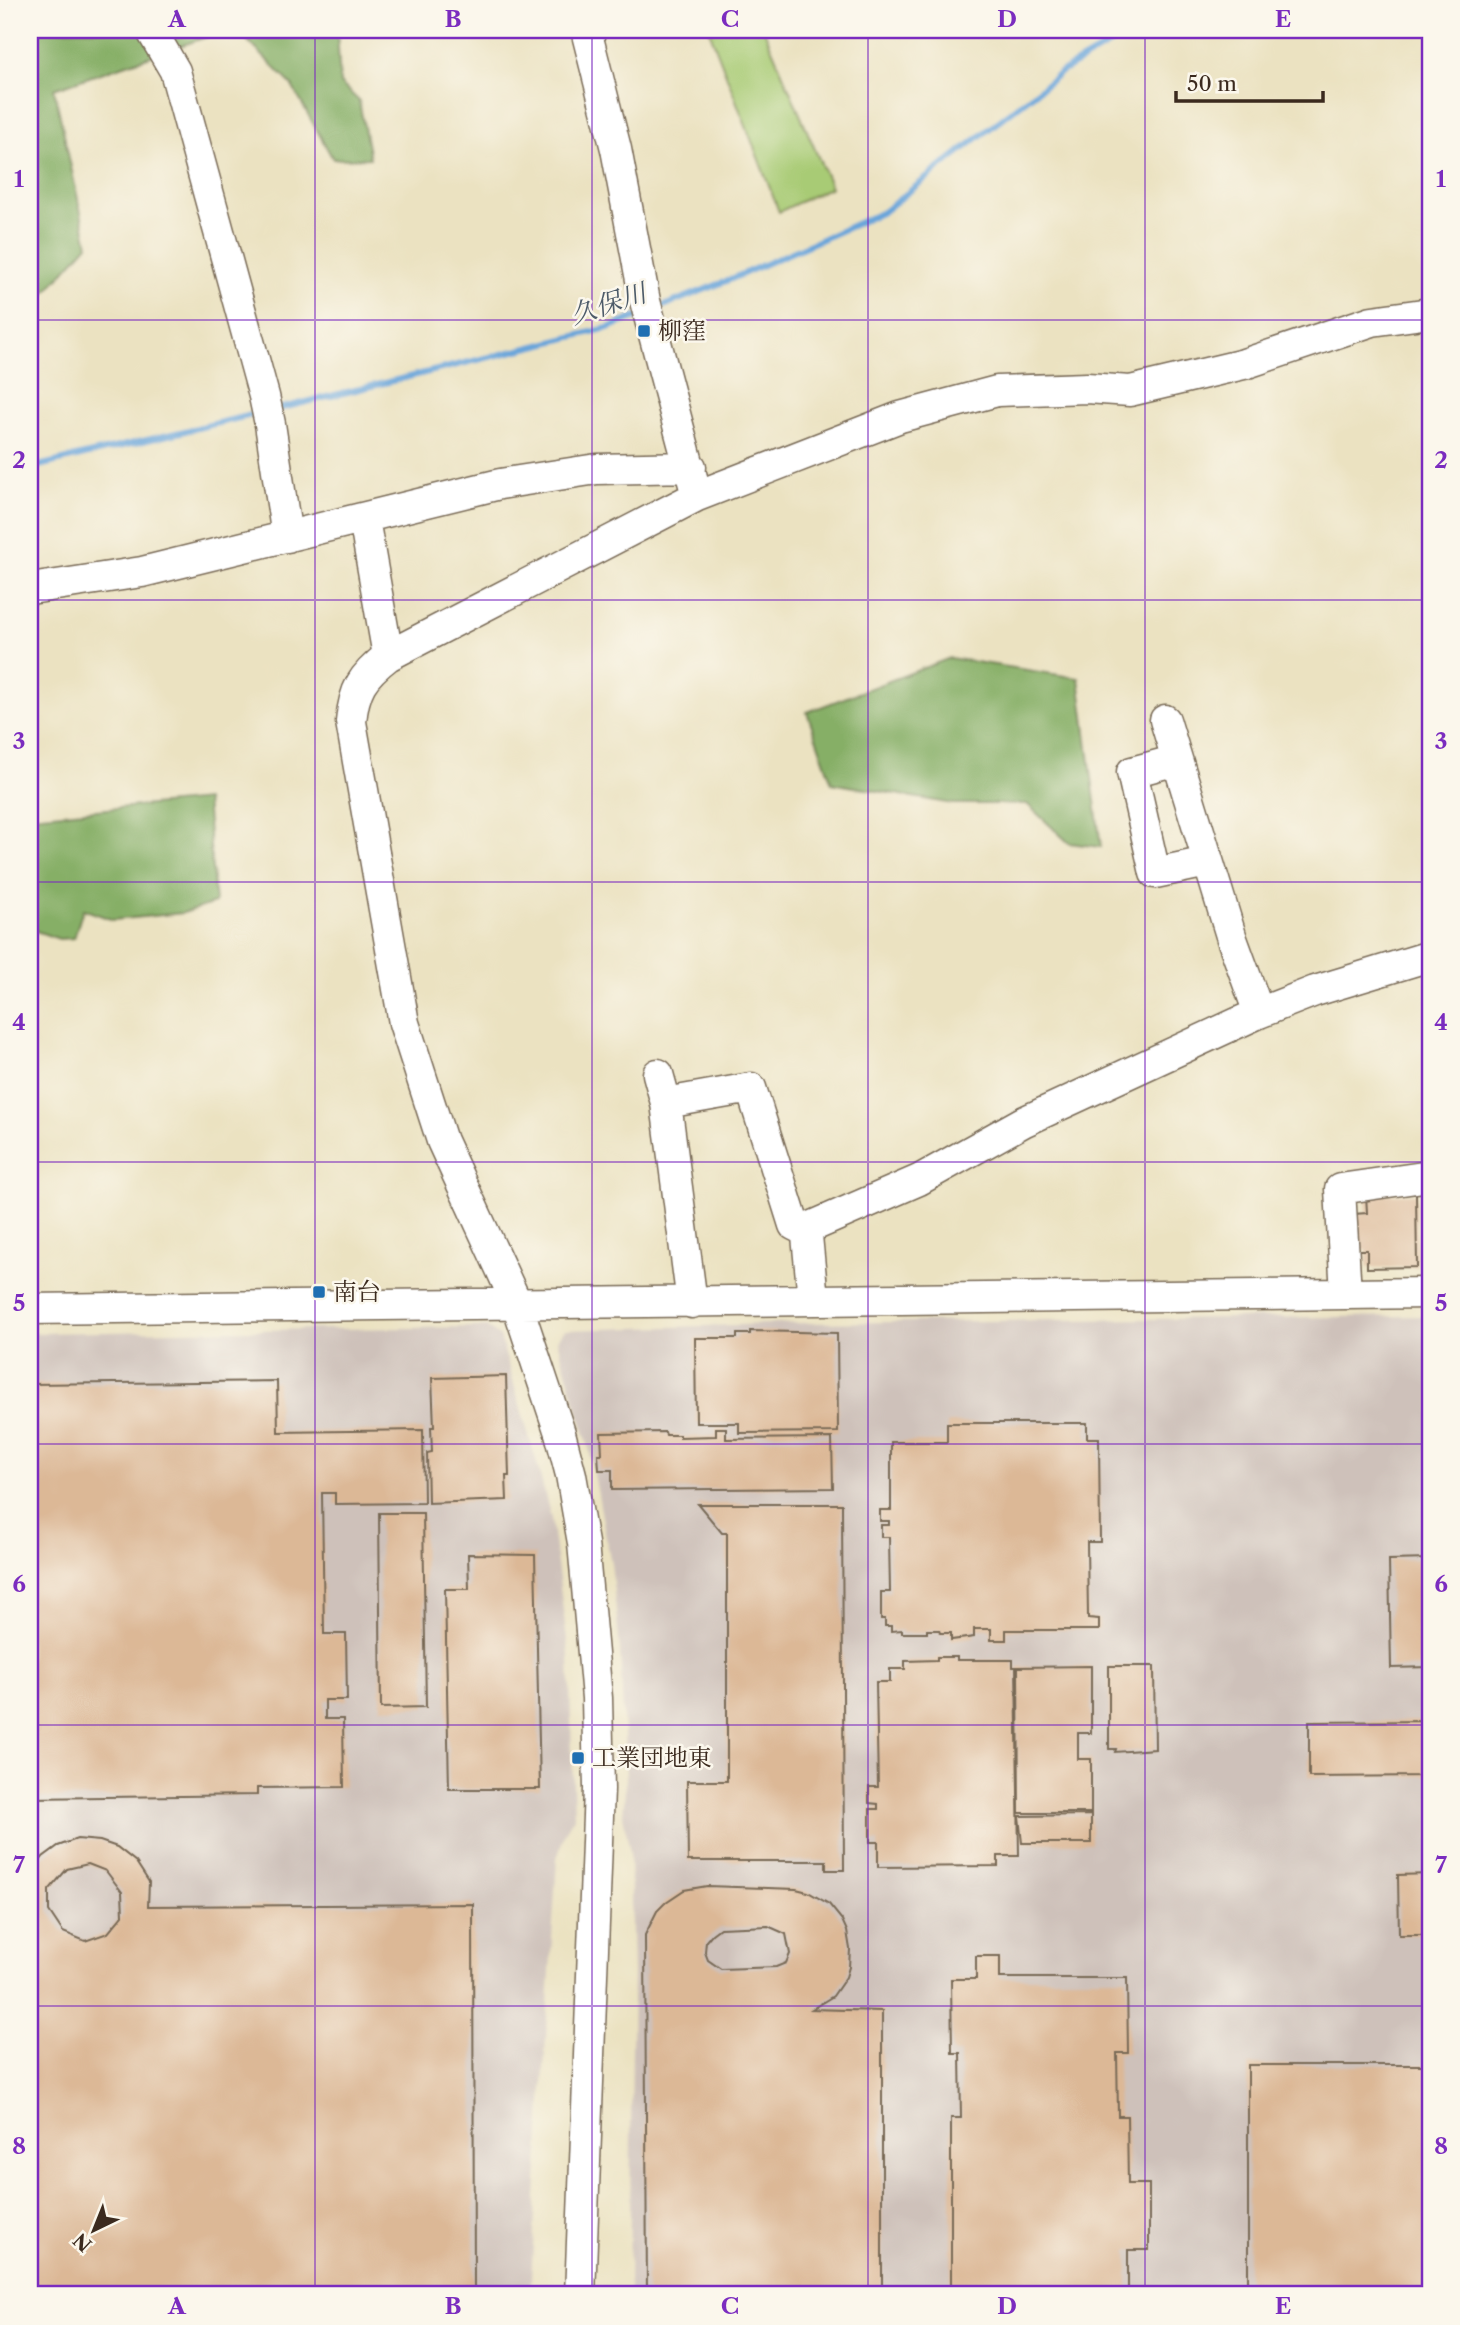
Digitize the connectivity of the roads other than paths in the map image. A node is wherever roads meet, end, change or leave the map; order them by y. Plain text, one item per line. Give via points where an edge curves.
1 (151, 30) edge
2 (586, 30) edge
3 (1430, 313) edge
4 (691, 467) junction
5 (697, 496) junction
6 (364, 519) junction
7 (287, 537) junction
8 (30, 589) edge
9 (388, 656) junction
10 (1165, 720) dead end
11 (1177, 760) junction
12 (1207, 862) junction
13 (1430, 956) edge
14 (1259, 1013) junction
15 (658, 1073) dead end
16 (666, 1103) junction
17 (1430, 1176) edge
18 (804, 1230) junction
19 (1430, 1293) edge
20 (1346, 1294) junction
21 (813, 1299) junction
22 (692, 1303) junction
23 (517, 1304) junction
24 (30, 1309) edge
25 (580, 2295) edge

1 - 7 street via 175,71 267,410
2 - 4 street via 648,314
3 - 5 street via 1372,321 1244,364 1130,391 996,391 900,418
4 - 5 street
4 - 6 street via 597,470 500,484
5 - 9 street
6 - 7 street
6 - 9 street
7 - 8 street via 142,572
9 - 23 street via 361,681 351,722 404,1023 442,1140
10 - 11 street
11 - 12 street
11 - 12 street via 1132,772 1155,873
12 - 14 street
13 - 14 street
14 - 18 street via 1023,1122 919,1180
15 - 16 street
16 - 18 street via 751,1088 794,1225
16 - 22 street
17 - 20 street via 1340,1189
18 - 21 street
19 - 20 street
20 - 21 street
21 - 22 street
22 - 23 street
23 - 24 street
23 - 25 street via 571,1475 583,1543 597,1698 599,1789

